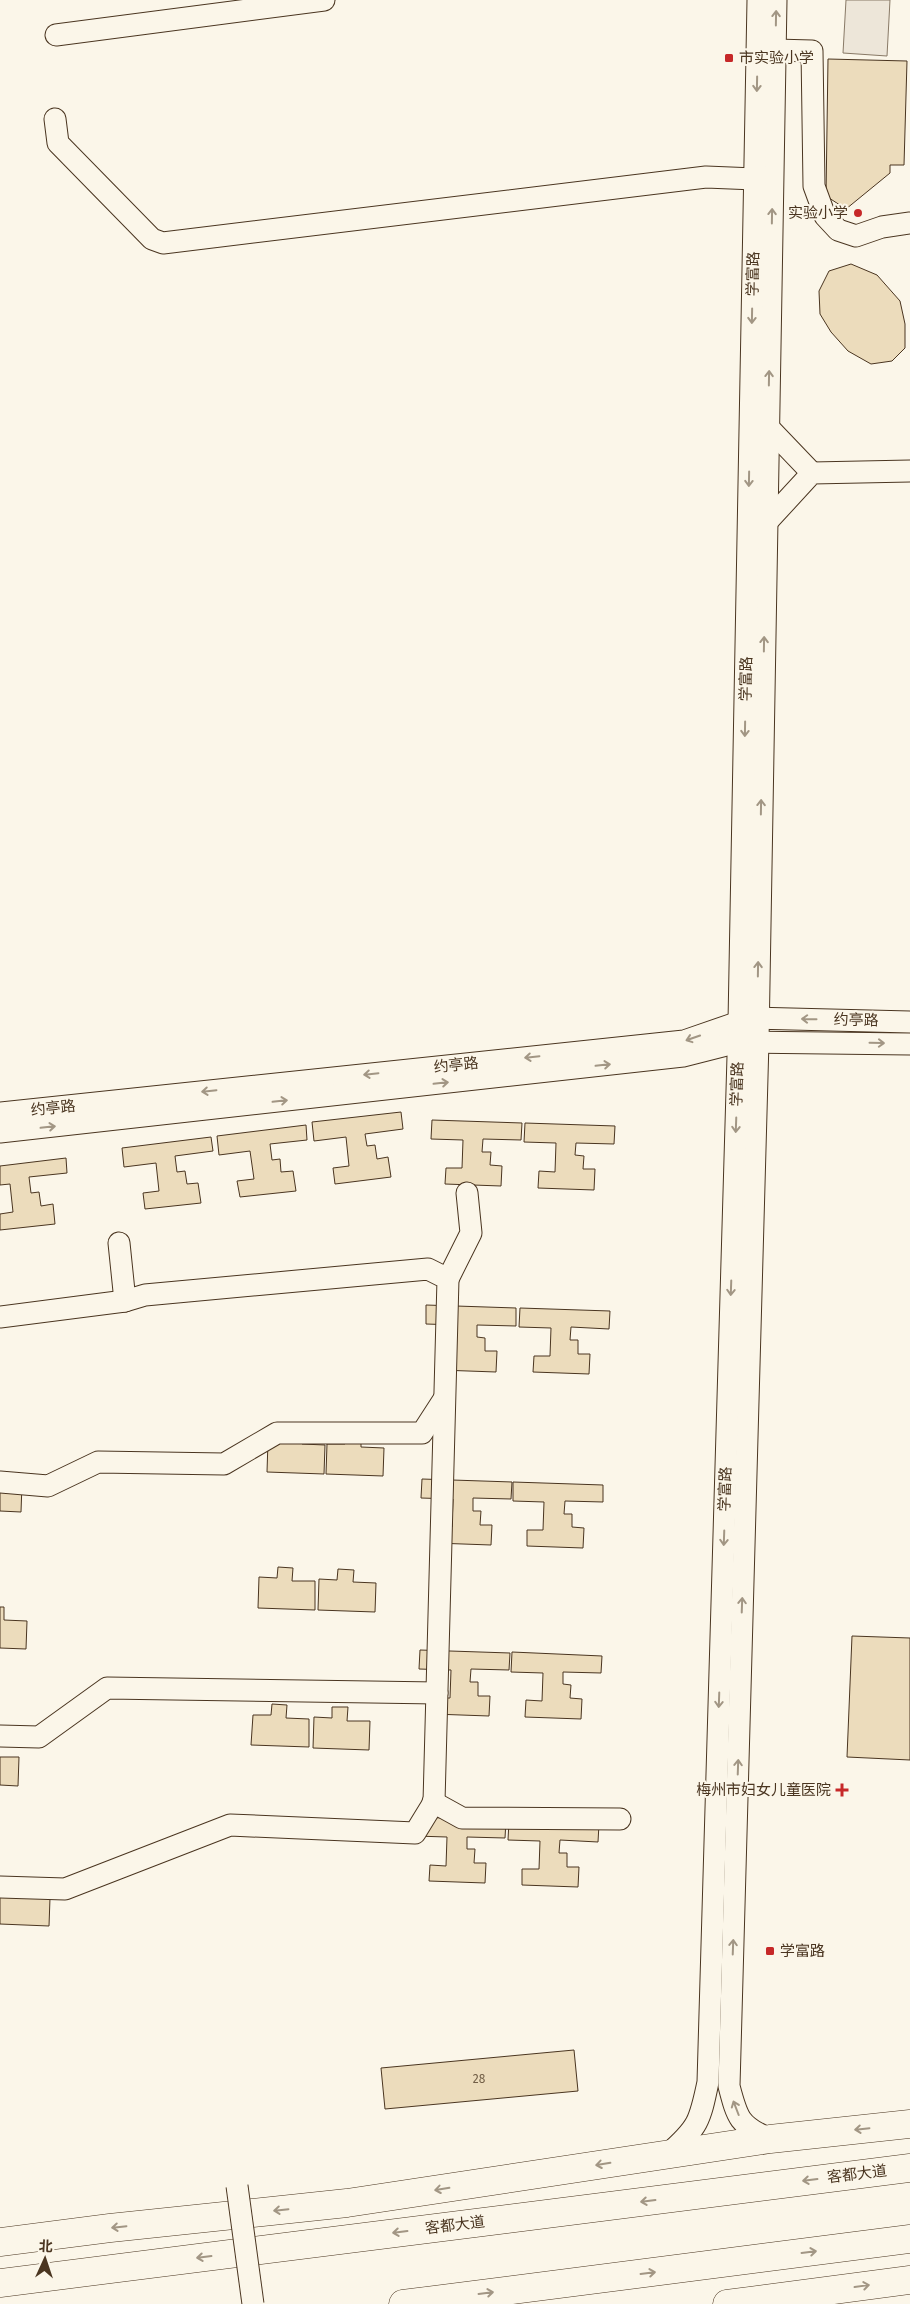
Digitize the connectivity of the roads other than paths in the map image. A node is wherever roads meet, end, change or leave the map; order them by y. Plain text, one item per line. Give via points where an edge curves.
1 (324, 0) edge
2 (758, 0) edge
3 (776, 0) edge
4 (56, 35) dead end
5 (775, 50) junction
6 (55, 119) dead end
7 (755, 179) junction
8 (910, 223) edge
9 (768, 427) junction
10 (910, 471) edge
11 (812, 473) junction
12 (766, 523) junction
13 (910, 1022) edge
14 (748, 1031) junction
15 (910, 1044) edge
16 (0, 1113) edge
17 (0, 1132) edge
18 (467, 1193) dead end
19 (119, 1243) dead end
20 (448, 1279) junction
21 (124, 1301) junction
22 (0, 1317) edge
23 (444, 1398) junction
24 (0, 1482) edge
25 (437, 1694) junction
26 (0, 1736) edge
27 (433, 1802) junction
28 (620, 1819) dead end
29 (0, 1887) edge
30 (910, 2124) edge
31 (770, 2139) junction
32 (668, 2154) junction
33 (910, 2168) edge
34 (237, 2186) dead end
35 (910, 2240) edge
36 (0, 2242) edge
37 (910, 2280) edge
38 (0, 2283) edge
39 (253, 2304) edge
40 (403, 2304) edge
41 (727, 2304) edge

1 - 4 street
2 -> 7 street, 学富路
5 -> 3 street, 学富路
5 - 8 street via 812,51 814,186 825,216 838,230 856,236 882,227
9 -> 5 street, 学富路
6 - 7 street via 58,143 152,239 164,243 706,177
7 -> 14 street, 学富路
9 - 11 street
9 - 12 street, 学富路
10 - 11 street
11 - 12 street
14 -> 12 street, 学富路
13 -> 14 street, 约亭路
14 -> 15 street, 约亭路
14 -> 16 street, 约亭路 via 684,1041
17 -> 14 street, 约亭路 via 683,1056
31 -> 14 street, 学富路 via 750,2130 736,2113 729,2086
14 -> 32 street, 学富路 via 708,2082 702,2112 692,2134
18 - 20 street via 471,1233
19 - 21 street
20 - 21 street via 428,1269 145,1295
20 - 23 street
21 - 22 street
23 - 24 street via 422,1433 277,1433 224,1464 98,1462 48,1486
23 - 25 street
25 - 26 street via 107,1688 39,1737
25 - 27 street
27 - 28 street via 462,1818
27 - 29 street via 415,1833 230,1825 65,1890
30 -> 31 main road
31 - 32 main road
32 -> 36 main road via 347,2203
33 -> 38 main road, 客都大道
34 - 39 street, bridge
40 -> 35 main road
41 -> 37 main road

